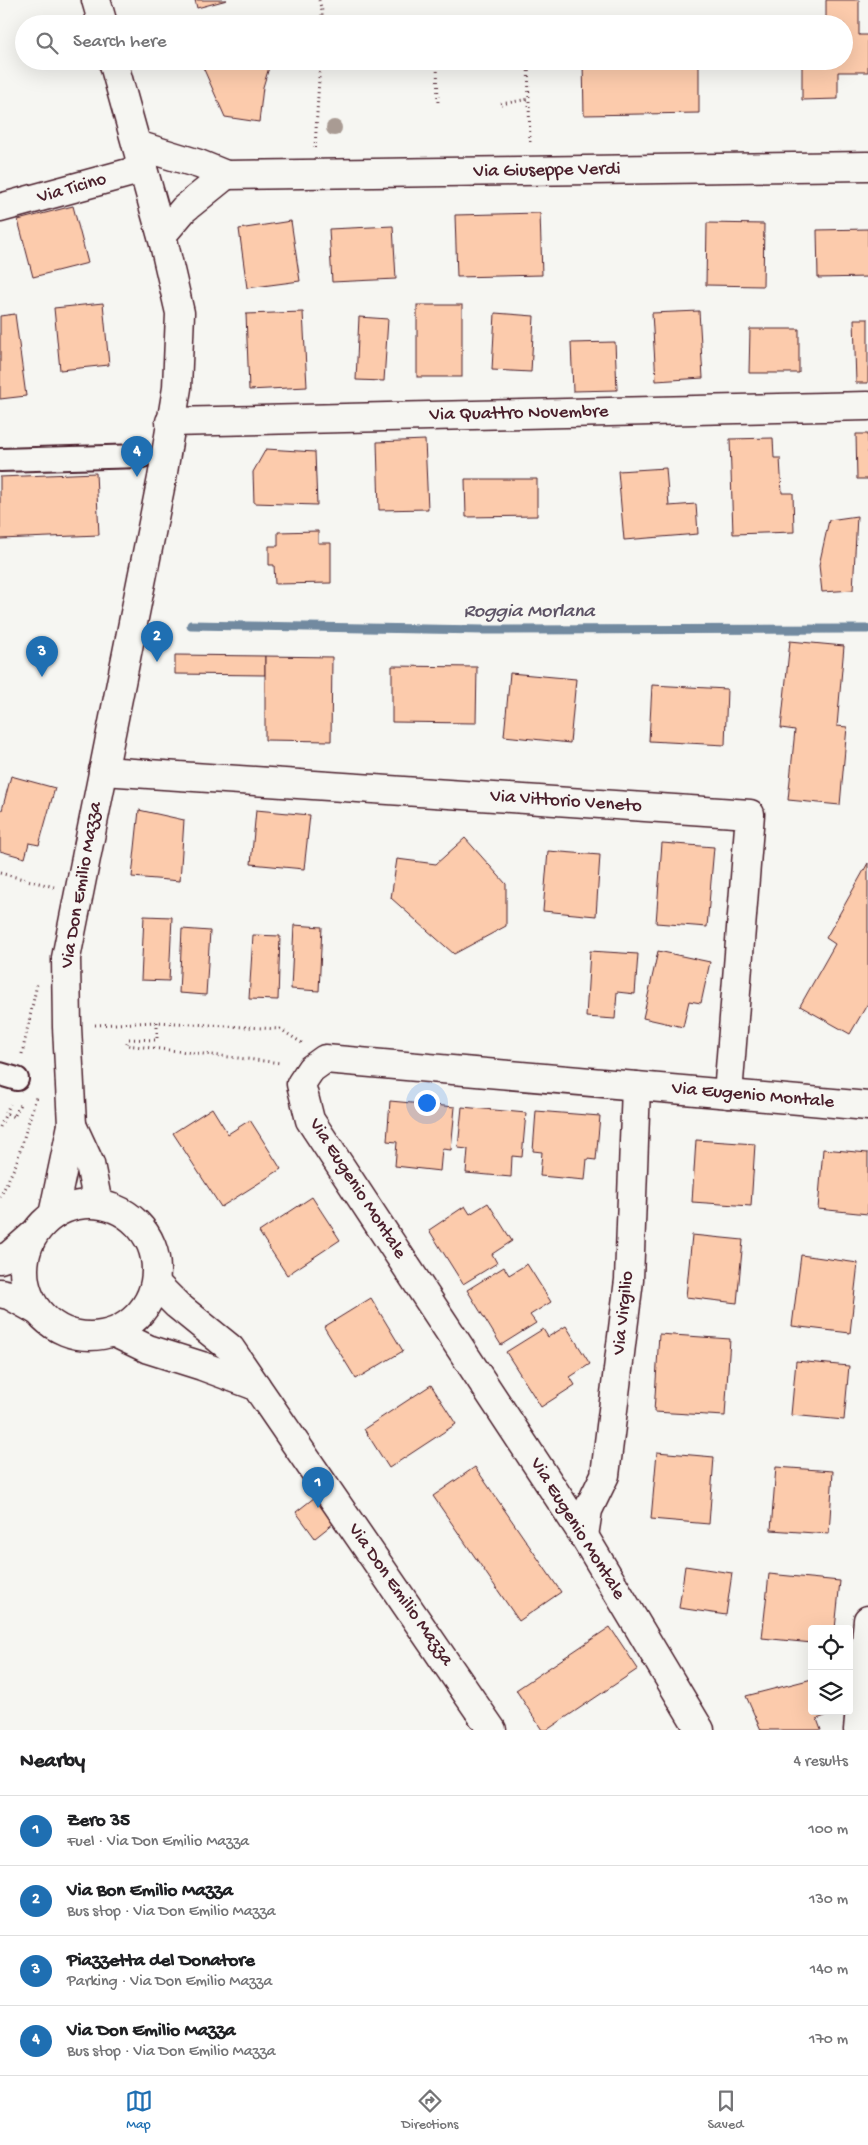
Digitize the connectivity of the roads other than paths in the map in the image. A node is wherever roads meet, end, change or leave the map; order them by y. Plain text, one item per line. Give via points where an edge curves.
1 (96, 0) edge
2 (100, 15) edge
3 (116, 70) edge
4 (140, 157) junction
5 (868, 166) edge
6 (226, 175) junction
7 (0, 208) edge
8 (162, 236) junction
9 (868, 406) edge
10 (170, 422) junction
11 (142, 456) dead end
12 (0, 460) edge
13 (103, 771) junction
14 (636, 1086) junction
15 (728, 1094) junction
16 (868, 1106) edge
17 (72, 1125) junction
18 (98, 1204) junction
19 (44, 1224) junction
20 (0, 1259) edge
21 (156, 1284) junction
22 (0, 1293) edge
23 (36, 1310) junction
24 (115, 1333) junction
25 (256, 1386) junction
26 (584, 1536) junction
27 (868, 1620) edge
28 (492, 1730) edge
29 (700, 1730) edge
30 (858, 1730) edge

1 - 2 street
3 - 4 street, Via Don Emilio Mazza
4 - 6 street, Via Giuseppe Verdi via 199,164
4 - 7 street, Via Ticino
4 - 8 street, Via Don Emilio Mazza
5 - 6 street, Via Giuseppe Verdi
6 - 8 street via 184,209
8 - 10 street, Via Don Emilio Mazza via 180,313 177,388
9 - 10 street, Via Quattro Novembre
10 - 13 street, Via Don Emilio Mazza via 162,478
11 - 12 street
13 - 15 street, Via Vittorio Veneto via 750,814
13 - 17 street, Via Don Emilio Mazza via 66,958
14 - 15 street, Via Eugenio Montale
14 - 26 street, Via Virgilio via 629,1280 605,1476 588,1510
14 - 26 street, Via Eugenio Montale via 325,1059 311,1069 301,1084 310,1120
15 - 16 street, Via Eugenio Montale
17 - 18 street, Via Don Emilio Mazza via 90,1164
17 - 19 street, Via Don Emilio Mazza
18 - 19 street, Via Don Emilio Mazza via 67,1208
18 - 21 street, Via Don Emilio Mazza via 116,1209 144,1231 152,1247
19 - 20 street via 9,1256
19 - 23 street, Via Don Emilio Mazza via 26,1251 23,1272 27,1292
21 - 24 street, Via Don Emilio Mazza via 141,1313
21 - 25 street, Via Don Emilio Mazza via 230,1348
22 - 23 street
23 - 24 street, Via Don Emilio Mazza via 52,1325 72,1335 93,1337
24 - 25 street via 148,1349
25 - 28 street, Via Don Emilio Mazza
26 - 29 street, Via Eugenio Montale
27 - 30 street

